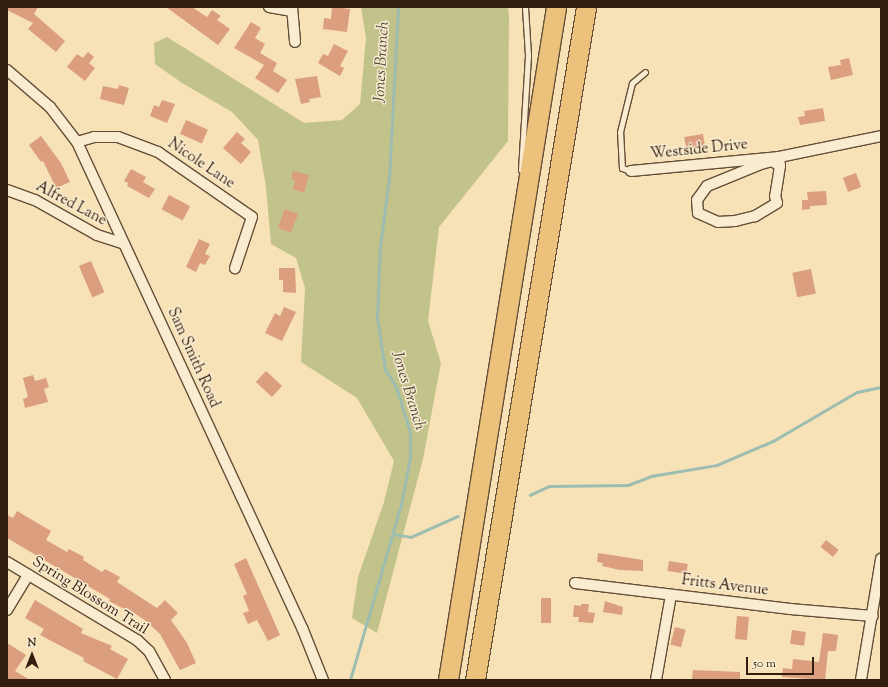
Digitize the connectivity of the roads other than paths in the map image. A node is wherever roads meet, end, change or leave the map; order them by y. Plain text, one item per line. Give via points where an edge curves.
1 (269, 7) edge
2 (525, 7) edge
3 (556, 7) edge
4 (586, 7) edge
5 (292, 9) edge
6 (295, 42) dead end
7 (7, 70) edge
8 (645, 72) dead end
9 (881, 136) edge
10 (77, 142) junction
11 (778, 162) junction
12 (631, 172) joint
13 (520, 179) dead end
14 (521, 186) dead end
15 (7, 190) edge
16 (521, 224) junction
17 (122, 242) junction
18 (235, 268) dead end
19 (881, 559) edge
20 (7, 562) edge
21 (28, 575) junction
22 (575, 583) dead end
23 (672, 595) junction
24 (7, 610) edge
25 (873, 616) junction
26 (449, 674) edge
27 (476, 675) edge
28 (164, 680) edge
29 (323, 680) edge
30 (656, 680) edge
31 (862, 680) edge

1 - 5 street
2 - 13 lane via 528,55
3 - 16 highway
4 - 27 highway
5 - 6 street
7 - 10 street, Sam Smith Road via 50,107
8 - 12 lane, Westside Drive via 632,83 620,132 622,168
9 - 11 street, Westside Drive
10 - 17 street, Sam Smith Road
10 - 18 street, Nicole Lane via 94,137 118,137 158,152 252,217
11 - 11 street via 761,164 707,186 697,200 698,213 718,222 735,221 755,216 770,208 776,203
11 - 12 street, Westside Drive
14 - 16 lane
15 - 17 street, Alfred Lane via 35,200 97,235
16 - 26 highway
17 - 29 street, Sam Smith Road via 303,630
19 - 25 street
20 - 21 street, Spring Blossom Trail
21 - 24 street
21 - 28 street, Spring Blossom Trail via 137,640 149,651
22 - 23 street, Fritts Avenue
23 - 25 street, Fritts Avenue
23 - 30 street
25 - 31 street

